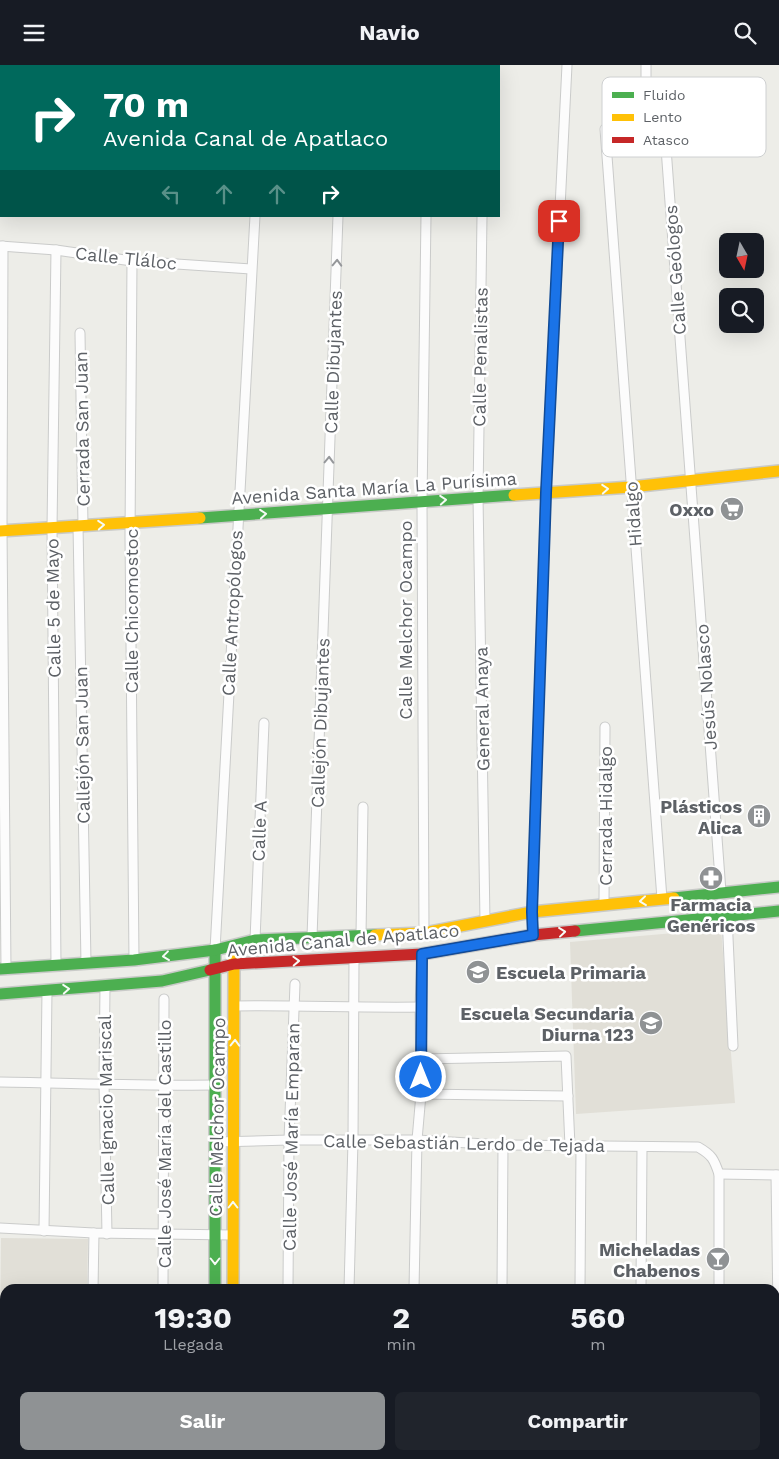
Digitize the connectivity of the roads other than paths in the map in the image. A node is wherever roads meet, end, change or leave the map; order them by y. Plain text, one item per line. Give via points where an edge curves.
1 (567, 65) edge
2 (607, 157) edge
3 (667, 157) edge
4 (254, 217) edge
5 (338, 217) edge
6 (426, 217) edge
7 (482, 217) edge
8 (2, 246) edge
9 (56, 250) junction
10 (132, 261) junction
11 (252, 269) junction
12 (80, 333) dead end
13 (779, 471) edge
14 (690, 482) junction
15 (631, 487) junction
16 (546, 493) junction
17 (478, 497) junction
18 (422, 501) junction
19 (328, 509) junction
20 (238, 517) junction
21 (130, 523) junction
22 (80, 526) junction
23 (52, 528) junction
24 (1, 531) edge
25 (264, 723) dead end
26 (606, 727) dead end
27 (363, 807) dead end
28 (779, 887) edge
29 (721, 893) junction
30 (662, 899) junction
31 (604, 905) junction
32 (779, 911) edge
33 (532, 912) junction
34 (726, 916) junction
35 (485, 921) junction
36 (424, 933) junction
37 (361, 935) junction
38 (533, 935) junction
39 (312, 937) junction
40 (255, 940) junction
41 (233, 945) junction
42 (215, 950) junction
43 (422, 954) junction
44 (354, 959) junction
45 (134, 960) junction
46 (86, 963) junction
47 (234, 964) junction
48 (56, 965) junction
49 (3, 969) edge
50 (216, 970) junction
51 (295, 984) dead end
52 (105, 986) junction
53 (47, 991) junction
54 (0, 994) edge
55 (164, 999) dead end
56 (294, 1005) junction
57 (235, 1006) junction
58 (420, 1007) junction
59 (354, 1008) junction
60 (733, 1046) dead end
61 (421, 1059) junction
62 (0, 1082) edge
63 (45, 1083) junction
64 (104, 1083) junction
65 (214, 1085) junction
66 (164, 1086) junction
67 (421, 1094) junction
68 (568, 1096) junction
69 (289, 1140) junction
70 (417, 1140) junction
71 (353, 1141) junction
72 (216, 1142) junction
73 (233, 1142) junction
74 (503, 1145) junction
75 (570, 1146) junction
76 (581, 1146) junction
77 (642, 1147) junction
78 (719, 1174) junction
79 (778, 1175) edge
80 (0, 1228) edge
81 (44, 1231) junction
82 (94, 1233) junction
83 (107, 1233) junction
84 (164, 1235) junction
85 (215, 1235) junction
86 (233, 1235) junction
87 (93, 1284) edge
88 (163, 1284) edge
89 (215, 1284) edge
90 (232, 1284) edge
91 (288, 1284) edge
92 (349, 1284) edge
93 (414, 1284) edge
94 (502, 1284) edge
95 (580, 1284) edge
96 (641, 1284) edge
97 (719, 1284) edge
98 (778, 1284) edge

1 - 16 street
2 - 15 street, Hidalgo
3 - 14 street, Calle Geólogos
4 - 11 street, Calle Antropólogos
19 -> 5 street, Calle Dibujantes
6 - 18 street, Calle Melchor Ocampo
7 - 17 street, Calle Penalistas
8 - 9 street, Calle Tláloc
8 - 24 street
9 - 10 street, Calle Tláloc
9 - 23 street, Calle 5 de Mayo
10 - 11 street, Calle Tláloc
10 - 21 street, Calle Chicomostoc
11 - 20 street, Calle Antropólogos
12 - 22 street, Cerrada San Juan
13 - 14 street, Avenida Santa María La Purísima
14 - 15 street, Avenida Santa María La Purísima
14 - 29 street, Jesús Nolasco
16 -> 15 street, Avenida Santa María La Purísima
15 - 30 street, Hidalgo
16 - 17 street, Avenida Santa María La Purísima
16 - 33 street
18 -> 17 street, Avenida Santa María La Purísima
17 - 35 street, General Anaya
18 - 19 street, Avenida Santa María La Purísima
18 - 36 street, Calle Melchor Ocampo
20 -> 19 street, Avenida Santa María La Purísima
19 - 39 street, Callejón Dibujantes
20 - 21 street, Avenida Santa María La Purísima
20 - 42 street, Calle Antropólogos
22 -> 21 street, Avenida Santa María La Purísima
21 - 45 street, Calle Chicomostoc
22 - 23 street, Avenida Santa María La Purísima
22 - 46 street, Callejón San Juan
23 - 24 street, Avenida Santa María La Purísima
23 - 48 street, Calle 5 de Mayo
24 - 49 street
25 - 40 street, Calle A
26 - 31 street, Cerrada Hidalgo
27 - 37 street
28 - 29 street, Avenida Canal de Apatlaco
29 - 30 street, Avenida Canal de Apatlaco
30 -> 31 street, Avenida Canal de Apatlaco
31 - 33 street, Avenida Canal de Apatlaco
32 - 34 street, Avenida Canal de Apatlaco
33 - 35 street, Avenida Canal de Apatlaco
33 - 38 street
38 -> 34 street, Avenida Canal de Apatlaco
34 - 60 street
35 - 36 street, Avenida Canal de Apatlaco
36 - 37 street, Avenida Canal de Apatlaco
37 - 39 street, Avenida Canal de Apatlaco
38 - 43 street, Avenida Canal de Apatlaco
39 - 40 street, Avenida Canal de Apatlaco
40 - 41 street, Avenida Canal de Apatlaco
41 - 42 street, Avenida Canal de Apatlaco
41 - 47 street, Calle Melchor Ocampo
42 -> 45 street, Avenida Canal de Apatlaco
42 - 50 street, Calle Melchor Ocampo
43 - 44 street, Avenida Canal de Apatlaco
43 - 58 street
47 -> 44 street, Avenida Canal de Apatlaco
44 - 59 street
45 - 46 street, Avenida Canal de Apatlaco
46 - 48 street, Avenida Canal de Apatlaco
47 - 50 street, Avenida Canal de Apatlaco
47 - 57 street, Calle Melchor Ocampo
48 - 49 street, Avenida Canal de Apatlaco
50 - 52 street, Avenida Canal de Apatlaco via 162,981
50 - 65 street, Calle Melchor Ocampo
51 - 56 street, Calle José María Emparan
53 -> 52 street, Avenida Canal de Apatlaco
52 - 64 street, Calle Ignacio Mariscal
53 - 54 street, Avenida Canal de Apatlaco
53 - 63 street
55 - 66 street, Calle José María del Castillo
56 - 57 street
56 - 59 street
56 - 69 street, Calle José María Emparan
73 -> 57 street, Calle Melchor Ocampo
58 - 59 street
58 - 61 street
59 - 71 street
61 - 67 street
61 - 68 street via 566,1056
62 - 63 street
63 - 64 street
63 - 81 street
64 - 66 street
64 - 83 street, Calle Ignacio Mariscal
65 - 66 street
65 - 72 street, Calle Melchor Ocampo
66 - 84 street, Calle José María del Castillo
67 - 68 street
67 - 70 street
68 - 75 street
69 - 71 street, Calle Sebastián Lerdo de Tejada
69 - 73 street, Calle Sebastián Lerdo de Tejada
69 - 91 street, Calle José María Emparan
70 - 71 street, Calle Sebastián Lerdo de Tejada
70 - 74 street, Calle Sebastián Lerdo de Tejada
70 - 93 street
71 - 92 street
72 - 73 street, Calle Sebastián Lerdo de Tejada
72 - 85 street, Calle Melchor Ocampo
86 -> 73 street, Calle Melchor Ocampo
74 - 75 street, Calle Sebastián Lerdo de Tejada
74 - 94 street
75 - 76 street, Calle Sebastián Lerdo de Tejada
76 - 77 street, Calle Sebastián Lerdo de Tejada
76 - 95 street
77 - 78 street, Calle Sebastián Lerdo de Tejada via 698,1147 710,1155
77 - 96 street
78 - 79 street
78 - 97 street
79 - 98 street
80 - 81 street
81 - 82 street
82 - 83 street
82 - 87 street
83 - 84 street
84 - 85 street
84 - 88 street, Calle José María del Castillo
85 - 86 street
85 -> 89 street, Calle Melchor Ocampo
86 - 90 street, Calle Melchor Ocampo

